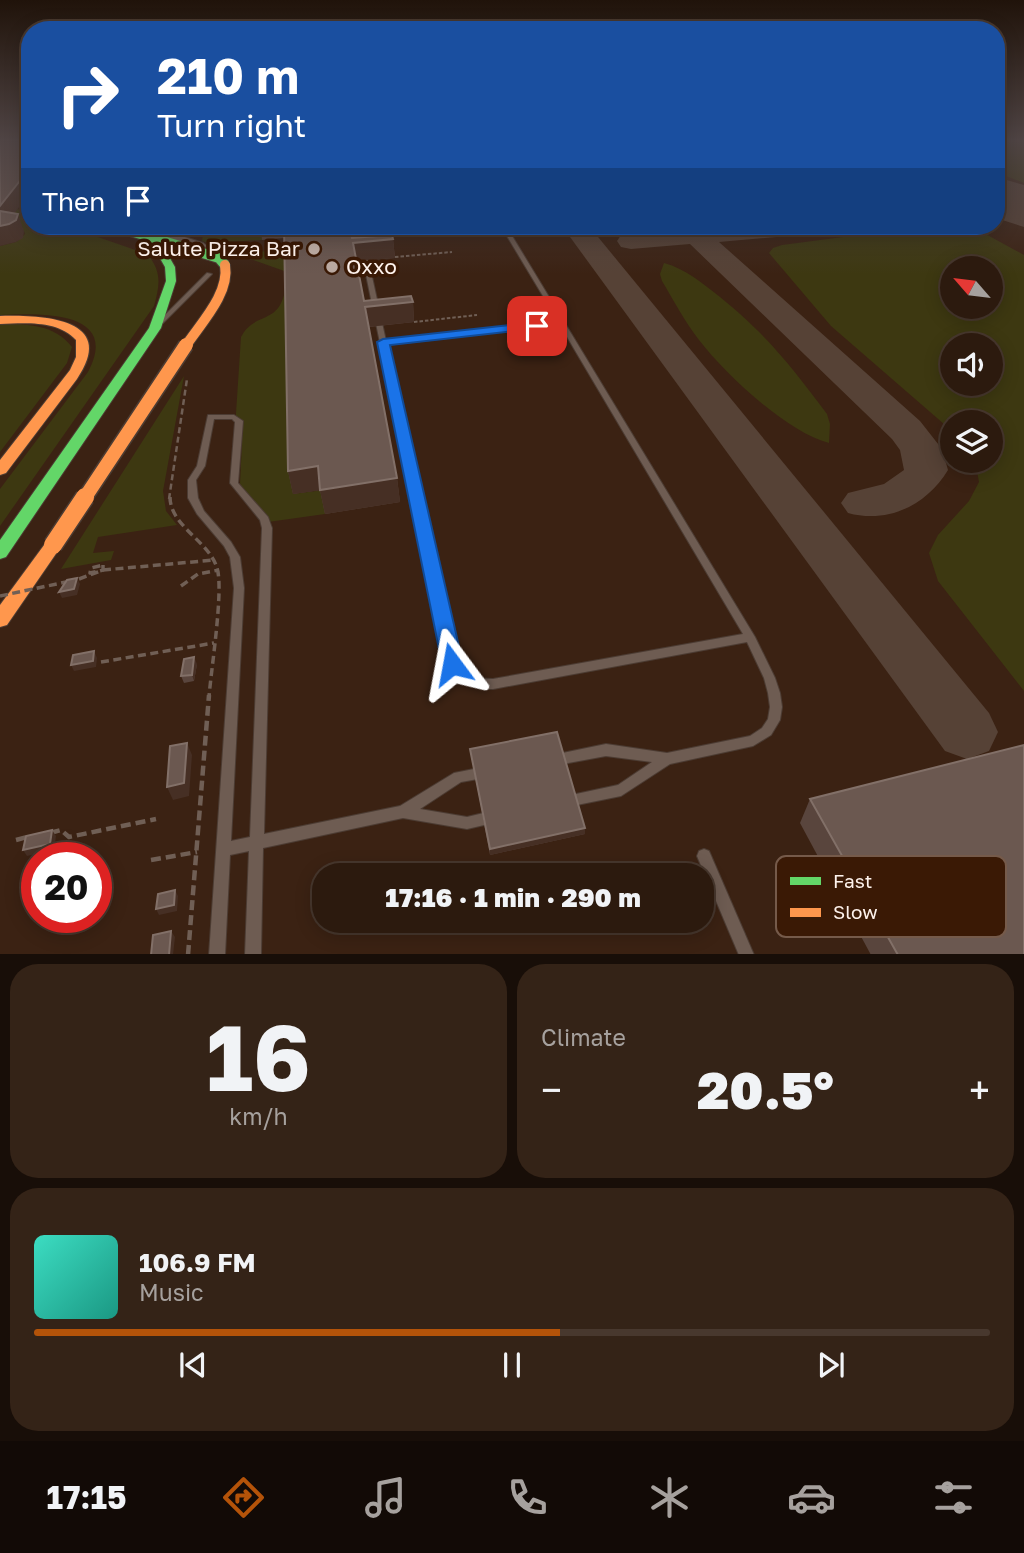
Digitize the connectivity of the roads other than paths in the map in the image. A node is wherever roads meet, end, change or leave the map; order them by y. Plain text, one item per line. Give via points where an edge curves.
1 (0, 190) edge
2 (21, 192) edge
3 (0, 197) edge
4 (21, 200) edge
5 (144, 235) edge
6 (172, 235) edge
7 (360, 235) edge
8 (509, 235) edge
9 (158, 246) dead end
10 (219, 258) junction
11 (209, 274) dead end
12 (0, 320) edge
13 (562, 323) junction
14 (155, 328) junction
15 (383, 342) junction
16 (0, 470) edge
17 (0, 553) edge
18 (0, 620) edge
19 (750, 637) junction
20 (667, 759) junction
21 (540, 762) edge
22 (500, 770) edge
23 (553, 804) edge
24 (403, 812) junction
25 (502, 815) edge
26 (257, 842) junction
27 (225, 849) junction
28 (704, 856) dead end
29 (217, 954) edge
30 (253, 954) edge
31 (747, 954) edge

1 - 2 lane
3 - 4 main road
5 - 10 main road, bridge
6 - 10 lane, bridge via 195,242
7 - 15 lane
8 - 13 lane
9 - 14 main road via 170,267 171,281
10 - 18 main road, bridge via 227,268 224,287
11 - 14 lane
12 - 16 main road via 58,324 82,338 85,349 77,368
13 - 15 lane
13 - 19 lane
14 - 17 main road
15 - 19 lane via 452,664 461,676 476,685 493,684
19 - 20 lane via 777,703 766,735
20 - 21 lane via 606,750
20 - 23 lane via 621,790
22 - 24 lane via 459,777
24 - 25 lane via 467,823
24 - 26 lane
26 - 27 lane
26 - 27 lane via 267,528 265,519 234,483 239,421 211,417 201,466 192,480 193,498 235,557 239,588
26 - 30 lane
27 - 29 lane
28 - 31 lane

